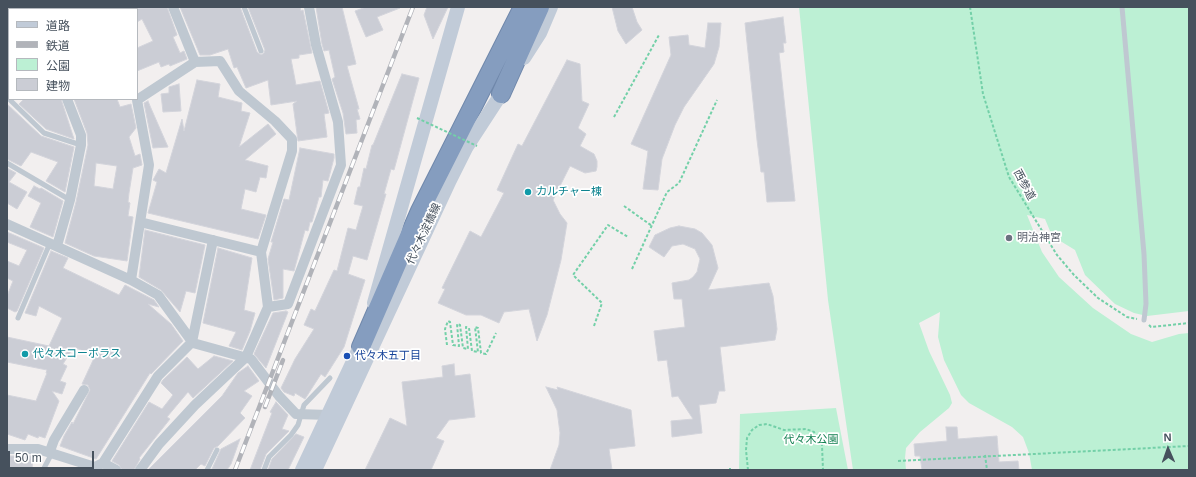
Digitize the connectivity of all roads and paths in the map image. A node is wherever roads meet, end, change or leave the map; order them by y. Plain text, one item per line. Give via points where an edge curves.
1 (173, 7) edge
2 (244, 7) edge
3 (309, 7) edge
4 (458, 7) edge
5 (523, 7) edge
6 (540, 7) edge
7 (551, 7) edge
8 (970, 7) edge
9 (1122, 7) edge
10 (659, 35) dead end
11 (261, 51) dead end
12 (195, 62) junction
13 (501, 94) junction
14 (138, 99) edge
15 (10, 100) edge
16 (67, 100) edge
17 (137, 100) edge
18 (717, 100) dead end
19 (614, 117) dead end
20 (417, 118) dead end
21 (81, 145) junction
22 (477, 146) dead end
23 (7, 163) edge
24 (70, 200) junction
25 (624, 206) dead end
26 (140, 222) junction
27 (7, 224) edge
28 (652, 226) junction
29 (628, 237) dead end
30 (213, 240) junction
31 (53, 244) junction
32 (261, 252) junction
33 (632, 269) dead end
34 (131, 280) junction
35 (268, 307) junction
36 (18, 318) dead end
37 (1144, 320) junction
38 (1189, 323) edge
39 (594, 326) dead end
40 (496, 333) dead end
41 (192, 342) junction
42 (447, 345) dead end
43 (360, 347) junction
44 (246, 357) junction
45 (330, 378) dead end
46 (84, 390) dead end
47 (301, 415) junction
48 (329, 415) junction
49 (1189, 446) edge
50 (7, 449) edge
51 (217, 450) dead end
52 (51, 452) junction
53 (985, 455) junction
54 (898, 461) dead end
55 (103, 463) junction
56 (43, 470) edge
57 (116, 470) edge
58 (140, 470) edge
59 (207, 470) edge
60 (264, 470) edge
61 (302, 470) edge
62 (315, 470) edge
63 (748, 470) edge
64 (823, 470) edge
65 (987, 470) edge

1 - 12 street
2 - 11 lane
3 - 35 street via 316,45 335,111 341,165 288,304
4 - 43 street
5 - 43 highway via 420,211
6 - 13 highway
7 - 13 street, 代々木淀橋線 via 540,33
8 - 37 path, 西参道 via 982,94 1009,177 1049,244 1074,275 1098,298 1128,317
9 - 37 lane via 1144,254
10 - 19 path
12 - 14 street
12 - 32 street via 220,61 239,91 292,139 292,151
13 - 62 street, 代々木淀橋線 via 466,148 450,180
15 - 21 lane via 44,133
16 - 21 street via 81,135
17 - 26 street via 149,165
18 - 28 path via 679,183 667,192
20 - 22 path, bridge
21 - 24 street
23 - 24 lane
24 - 31 street
25 - 28 path
26 - 30 street
26 - 34 street
27 - 31 street
28 - 33 path
29 - 39 path via 608,225 573,275 602,303
30 - 32 street
30 - 41 street
31 - 34 street
31 - 36 lane
32 - 35 street
34 - 41 street via 158,295
35 - 44 street
37 - 38 path, 西参道 via 1151,327
40 - 42 path via 486,354 481,353 478,328 475,327 478,352 472,351 469,328 466,327 468,349 463,348 460,325 456,324 459,346 453,345 448,321 445,329
41 - 44 street
41 - 55 street via 158,376
43 - 48 street
44 - 47 street via 251,359 296,414
44 - 58 street via 195,405 159,444
45 - 47 lane via 310,397
46 - 52 street via 54,440
47 - 48 street
47 - 60 lane via 298,425 269,458
48 - 61 street
49 - 53 path
50 - 52 street via 38,449
51 - 59 lane
52 - 55 street via 95,467
52 - 56 lane
53 - 54 path
53 - 65 path
55 - 57 street
63 - 64 path via 748,438 758,425 767,424 784,430 806,429 814,432 822,445

